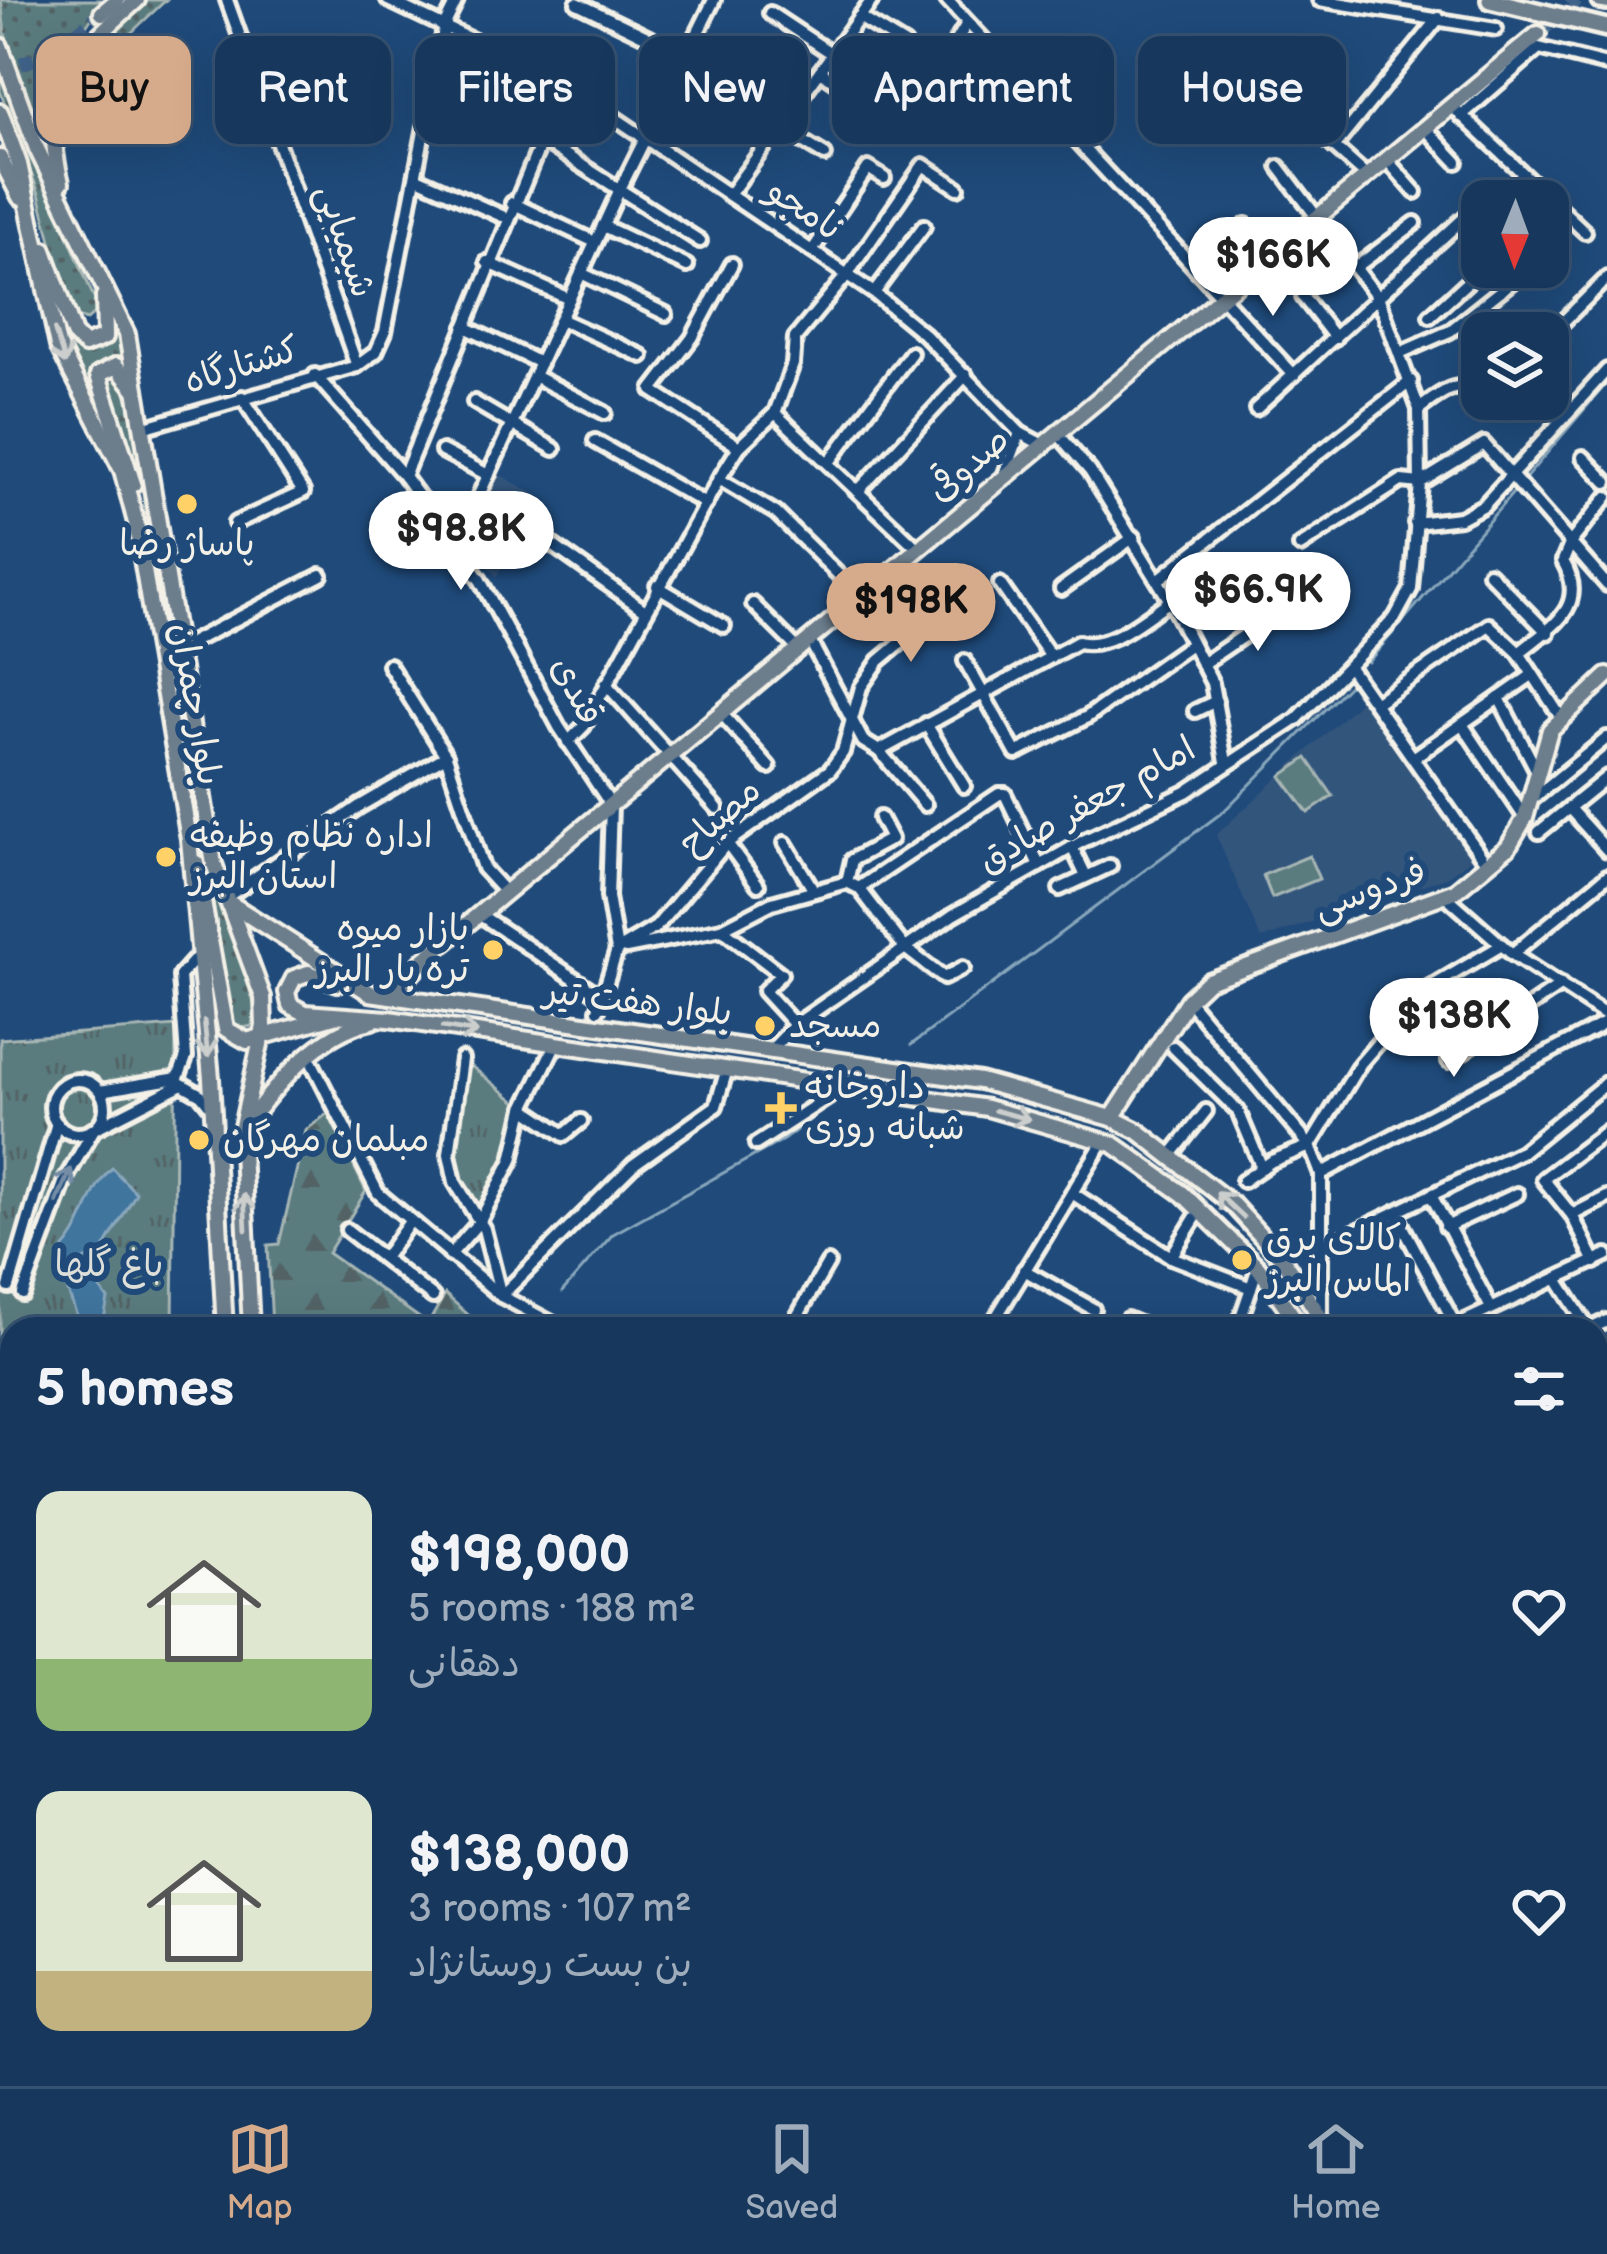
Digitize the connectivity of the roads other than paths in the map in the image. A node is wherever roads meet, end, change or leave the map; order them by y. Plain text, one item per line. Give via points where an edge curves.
1 (117, 0) edge
2 (137, 0) edge
3 (227, 0) edge
4 (388, 0) edge
5 (457, 0) edge
6 (714, 0) edge
7 (872, 0) edge
8 (947, 0) edge
9 (1319, 0) edge
10 (1490, 0) edge
11 (577, 3) edge
12 (102, 13) tunnel mouth
13 (770, 14) dead end
14 (859, 17) junction
15 (1439, 18) junction
16 (445, 24) junction
17 (966, 25) junction
18 (1607, 28) edge
19 (1496, 29) dead end
20 (1538, 34) tunnel mouth
21 (469, 36) edge
22 (645, 36) edge
23 (696, 36) edge
24 (845, 36) edge
25 (890, 36) edge
26 (959, 36) edge
27 (0, 46) edge
28 (832, 54) joint
29 (1607, 65) edge
30 (820, 71) junction
31 (832, 79) edge
32 (808, 88) edge
33 (1457, 111) junction
34 (0, 112) edge
35 (1426, 129) junction
36 (537, 144) edge
37 (549, 144) edge
38 (643, 144) edge
39 (651, 144) edge
40 (767, 144) edge
41 (807, 144) edge
42 (1331, 144) edge
43 (1334, 147) junction
44 (825, 155) dead end
45 (0, 158) edge
46 (1387, 160) junction
47 (1457, 162) dead end
48 (1280, 167) dead end
49 (1367, 176) junction
50 (417, 178) junction
51 (884, 178) dead end
52 (1527, 180) edge
53 (958, 188) dead end
54 (620, 189) junction
55 (1415, 192) dead end
56 (730, 195) junction
57 (512, 203) junction
58 (67, 206) junction
59 (1320, 214) junction
60 (502, 216) dead end
61 (30, 217) junction
62 (1569, 219) edge
63 (1461, 221) edge
64 (1415, 223) dead end
65 (603, 226) junction
66 (924, 226) dead end
67 (1246, 226) dead end
68 (1585, 232) dead end
69 (700, 241) dead end
70 (596, 242) junction
71 (812, 251) junction
72 (1270, 254) junction
73 (488, 262) junction
74 (732, 264) dead end
75 (1359, 265) junction
76 (687, 266) dead end
77 (581, 273) junction
78 (847, 275) junction
79 (1607, 278) edge
80 (101, 279) junction
81 (1461, 288) edge
82 (1504, 288) edge
83 (874, 293) junction
84 (1219, 296) junction
85 (1303, 297) dead end
86 (569, 298) junction
87 (1379, 299) junction
88 (666, 314) dead end
89 (1430, 316) dead end
90 (1569, 316) edge
91 (560, 319) junction
92 (465, 327) junction
93 (1335, 338) junction
94 (1402, 352) junction
95 (911, 353) dead end
96 (643, 356) dead end
97 (540, 363) junction
98 (357, 366) junction
99 (1607, 370) edge
100 (315, 375) junction
101 (966, 375) junction
102 (1294, 375) junction
103 (534, 376) junction
104 (1411, 381) junction
105 (1461, 384) edge
106 (139, 394) junction
107 (242, 397) junction
108 (474, 403) dead end
109 (1256, 409) dead end
110 (1419, 409) junction
111 (605, 413) dead end
112 (775, 413) junction
113 (513, 421) junction
114 (146, 427) junction
115 (1020, 433) junction
116 (1059, 435) junction
117 (595, 441) dead end
118 (1041, 444) junction
119 (740, 447) junction
120 (554, 448) dead end
121 (442, 452) dead end
122 (1583, 457) dead end
123 (830, 461) junction
124 (1005, 474) junction
125 (488, 475) junction
126 (404, 476) junction
127 (1513, 478) junction
128 (719, 479) junction
129 (1607, 482) edge
130 (1420, 483) junction
131 (860, 489) junction
132 (1607, 497) edge
133 (706, 504) junction
134 (136, 523) junction
135 (235, 523) dead end
136 (1415, 523) junction
137 (527, 527) dead end
138 (1134, 537) junction
139 (1571, 542) junction
140 (456, 545) junction
141 (1300, 546) dead end
142 (917, 548) junction
143 (1490, 573) dead end
144 (322, 575) dead end
145 (1158, 580) junction
146 (1000, 584) dead end
147 (1607, 585) edge
148 (658, 586) junction
149 (1061, 589) dead end
150 (860, 596) junction
151 (1170, 602) junction
152 (753, 604) dead end
153 (966, 604) dead end
154 (1289, 605) dead end
155 (644, 610) junction
156 (724, 626) dead end
157 (1548, 632) junction
158 (804, 644) junction
159 (1191, 644) junction
160 (179, 649) junction
161 (1520, 653) junction
162 (1051, 657) junction
163 (964, 661) dead end
164 (1202, 664) junction
165 (389, 665) dead end
166 (1348, 667) junction
167 (1532, 675) junction
168 (1607, 676) edge
169 (606, 684) junction
170 (981, 694) junction
171 (1498, 698) junction
172 (1216, 701) junction
173 (1375, 703) junction
174 (1195, 711) dead end
175 (722, 713) junction
176 (1562, 719) junction
177 (851, 723) junction
178 (926, 724) junction
179 (1462, 724) junction
180 (1607, 738) edge
181 (568, 742) junction
182 (879, 751) junction
183 (674, 755) junction
184 (446, 756) junction
185 (1413, 758) junction
186 (1226, 762) junction
187 (769, 767) dead end
188 (1538, 773) junction
189 (1607, 777) edge
190 (964, 786) dead end
191 (1530, 801) junction
192 (611, 805) junction
193 (926, 805) dead end
194 (717, 808) dead end
195 (1569, 808) junction
196 (880, 818) dead end
197 (1525, 818) junction
198 (1539, 832) dead end
199 (189, 838) junction
200 (727, 843) junction
201 (785, 843) dead end
202 (1072, 847) junction
203 (1607, 850) edge
204 (1487, 864) junction
205 (1039, 865) junction
206 (1110, 866) dead end
207 (1086, 876) junction
208 (1607, 876) edge
209 (853, 885) junction
210 (1060, 890) dead end
211 (814, 891) junction
212 (505, 892) junction
213 (1445, 895) junction
214 (229, 900) junction
215 (772, 903) junction
216 (479, 914) junction
217 (722, 928) junction
218 (905, 948) junction
219 (1507, 949) junction
220 (617, 950) junction
221 (197, 957) junction
222 (963, 968) dead end
223 (1562, 985) junction
224 (354, 988) junction
225 (392, 997) junction
226 (1188, 1000) junction
227 (344, 1014) junction
228 (389, 1019) junction
229 (1607, 1019) edge
230 (795, 1025) junction
231 (260, 1036) junction
232 (555, 1045) junction
233 (1173, 1047) dead end
234 (770, 1051) junction
235 (308, 1057) junction
236 (462, 1059) dead end
237 (826, 1060) junction
238 (1449, 1061) dead end
239 (855, 1065) junction
240 (727, 1070) junction
241 (180, 1081) junction
242 (1607, 1082) edge
243 (822, 1083) junction
244 (847, 1087) junction
245 (100, 1091) junction
246 (524, 1108) junction
247 (212, 1110) junction
248 (1206, 1111) dead end
249 (1112, 1118) junction
250 (581, 1121) dead end
251 (57, 1123) junction
252 (94, 1129) junction
253 (241, 1130) junction
254 (1607, 1131) edge
255 (1103, 1142) junction
256 (756, 1144) dead end
257 (1310, 1147) junction
258 (1171, 1155) junction
259 (1262, 1168) junction
260 (1321, 1174) junction
261 (1243, 1181) dead end
262 (1072, 1192) junction
263 (1517, 1194) dead end
264 (1431, 1195) junction
265 (1607, 1197) edge
266 (1200, 1210) junction
267 (1395, 1212) junction
268 (1573, 1215) junction
269 (480, 1222) junction
270 (409, 1223) junction
271 (1446, 1228) junction
272 (347, 1230) dead end
273 (1325, 1246) junction
274 (1607, 1255) edge
275 (450, 1256) junction
276 (1171, 1257) junction
277 (384, 1258) junction
278 (1594, 1262) junction
279 (828, 1263) dead end
280 (1258, 1267) junction
281 (1024, 1270) junction
282 (1557, 1279) junction
283 (9, 1287) dead end
284 (1251, 1288) junction
285 (23, 1294) dead end
286 (501, 1296) junction
287 (433, 1297) dead end
288 (1491, 1308) junction
289 (1093, 1310) dead end
290 (224, 1317) edge
291 (250, 1317) edge
292 (540, 1317) edge
293 (797, 1317) edge
294 (996, 1317) edge
295 (1241, 1317) edge
296 (1293, 1317) edge
297 (1320, 1317) edge
298 (1325, 1317) edge
299 (1447, 1317) edge
300 (1473, 1317) edge
301 (1581, 1317) edge

1 - 12 main road
2 - 58 main road via 78,56 54,101
3 - 98 street, شیمیایی
4 - 16 street, نامجو
5 - 16 street
6 - 23 street
7 - 14 street
8 - 17 street
9 - 15 street
10 - 18 highway
11 - 22 street
13 - 28 street
14 - 24 street
14 - 25 street
15 - 19 street
15 - 43 street
16 - 21 street, نامجو
16 - 50 street
17 - 26 street
17 - 84 street
20 - 33 main road, صدوقی
27 - 58 main road, بلوار چمران
28 - 30 street
29 - 33 street via 1539,48
30 - 31 street
30 - 32 street
33 - 35 main road, صدوقی
33 - 52 street
34 - 61 main road, بلوار چمران
35 - 46 main road, صدوقی
35 - 47 street
36 - 57 street
37 - 54 street
38 - 54 street
39 - 56 street, نامجو
40 - 56 street
41 - 44 street
42 - 43 street
43 - 49 street
45 - 61 main road
46 - 49 main road, صدوقی
46 - 55 street
48 - 59 street
49 - 59 main road, صدوقی
50 - 60 street
50 - 98 street via 385,332
51 - 71 street via 868,168
53 - 78 street via 923,165
54 - 65 street
54 - 69 street
56 - 71 street, نامجو
57 - 70 street
57 - 73 street
58 - 80 main road, بلوار چمران
59 - 72 main road, صدوقی
59 - 75 street
61 - 80 main road via 85,345 100,343 107,330
61 -> 134 main road, بلوار چمران via 58,346 122,470
62 - 68 street
63 - 87 street
64 - 75 street
65 - 70 street
65 - 76 street
66 - 83 street
67 - 72 street
70 - 77 street
71 - 78 street, نامجو
72 - 84 main road, صدوقی
73 - 86 street
73 - 92 street
74 - 119 street via 652,390
75 - 87 street
77 - 86 street
77 - 88 street
78 - 83 street, نامجو
78 - 112 street via 795,338
79 - 90 street
80 - 106 main road, بلوار چمران via 127,334
81 - 89 street
82 - 94 street via 1450,331
83 - 101 street, نامجو
84 - 102 street
84 - 116 main road, صدوقی
85 - 93 street
86 - 91 street
87 - 93 street
87 - 94 street
91 - 96 street
91 - 97 street
92 - 97 street
92 - 126 street
93 - 102 street
94 - 104 street
95 - 123 street
97 - 103 street
98 - 100 street, کشتارگاه
99 - 127 street
100 - 107 street, کشتارگاه
100 - 126 street, قندی
101 - 115 street, نامجو
101 - 131 street
102 - 109 street
103 - 111 street
103 - 113 street
104 - 110 street
104 - 145 street
105 - 110 street
106 - 114 main road, بلوار چمران
106 - 134 main road via 116,366 98,375 130,462
107 - 114 street, کشتارگاه
107 - 135 street via 303,492
108 - 113 street
110 - 130 street
112 - 119 street
112 - 123 street
113 - 120 street
113 - 125 street
114 - 160 main road, بلوار چمران
115 - 118 street, نامجو
115 - 124 street
116 - 118 main road, صدوقی
116 - 138 street
117 - 133 street
118 - 124 main road, صدوقی
119 - 128 street
121 - 125 street
122 - 129 street
123 - 131 street
124 - 142 main road, صدوقی
125 - 140 street
126 - 140 street, قندی
127 - 130 street via 1484,444
127 - 136 street via 1460,518
127 - 139 street
128 - 133 street
128 - 150 street via 776,513
130 - 136 street
130 - 141 street via 1401,481
131 - 142 street
132 - 139 street
133 - 148 street
134 - 199 main road, بلوار چمران
136 - 166 street, امام جعفر صادق via 1411,589
137 - 155 street
138 - 145 street
138 - 149 street
139 - 147 street
139 - 157 street via 1563,561 1571,593 1559,626
140 - 181 street, قندی
142 - 150 main road, صدوقی
143 - 157 street
144 - 160 street
145 - 151 street
146 - 162 street
148 - 155 street
148 - 156 street
150 - 158 main road, صدوقی
151 - 159 street
151 - 162 street via 1114,637 1094,646 1078,642
152 - 158 street
153 - 177 street, مصباح via 879,661
154 - 164 street
155 - 169 street
157 - 161 street
158 - 175 main road, صدوقی
158 - 177 street
159 - 164 street
159 - 170 street via 1087,717 1019,752
160 - 214 main road, بلوار چمران via 214,864
161 - 167 street
161 - 173 street via 1490,625
162 - 170 street
163 - 170 street
164 - 172 street
165 - 184 street
166 - 173 street
166 - 186 street, امام جعفر صادق via 1297,719
167 - 171 street
167 - 176 street
168 - 176 main road, فردوسی
169 - 181 street
169 - 183 street
170 - 178 street
171 - 179 street
171 - 188 street
172 - 174 street
172 - 186 street
173 - 185 street
175 - 183 main road, صدوقی
175 - 187 street
176 - 188 main road, فردوسی via 1550,730
177 - 182 street
177 - 200 street, مصباح via 830,770
178 - 182 street
178 - 190 street
179 - 185 street
179 - 197 street
180 - 191 street
181 - 192 street, قندی
182 - 193 street
183 - 192 main road, صدوقی
183 - 194 street
184 - 212 street via 483,868
184 - 214 street
185 - 204 street
186 - 202 street, امام جعفر صادق via 1186,792
188 - 191 main road, فردوسی
189 - 195 street
191 - 197 main road, فردوسی
192 - 212 main road, صدوقی
192 - 220 street via 608,897
195 - 198 street
195 - 203 street
196 - 209 street via 891,839 853,860
197 - 204 main road, فردوسی
199 - 221 main road, بلوار چمران
199 - 231 main road via 226,1029 236,1039
200 - 215 street
200 - 220 street, مصباح via 656,926
201 - 211 street
202 - 205 street, امام جعفر صادق
202 - 207 street
204 - 213 main road, فردوسی
205 - 209 street via 1003,793
205 - 218 street, امام جعفر صادق
206 - 207 street
207 - 210 street
208 - 219 street
209 - 211 street
209 - 218 street
211 - 215 street
212 - 216 main road, صدوقی
213 - 219 street
213 - 226 main road, فردوسی via 1208,981
214 - 224 main road, بلوار هفت تیر
214 - 231 main road, بلوار چمران via 263,997
215 - 217 street
216 - 220 street via 600,1004
216 - 225 main road, صدوقی
217 - 220 street
217 - 230 street via 781,974 764,991
218 - 222 street via 944,978
218 - 230 street, امام جعفر صادق
219 - 223 street
219 - 257 street via 1420,993 1360,1064
221 - 241 street via 181,976
221 -> 247 main road, بلوار چمران
223 - 229 street
223 - 238 street
224 - 225 main road, بلوار هفت تیر
224 - 227 main road via 308,974 294,978 287,992 296,1011
225 - 234 main road, بلوار هفت تیر
226 - 249 main road, فردوسی
226 - 257 street
227 - 228 main road, بلوار هفت تیر
227 - 231 main road
228 -> 232 main road, بلوار هفت تیر
228 - 235 main road, بلوار هفت تیر via 348,1028
229 - 260 street
230 - 234 street, امام جعفر صادق
231 - 253 main road
232 - 240 main road, بلوار هفت تیر
232 - 246 street
233 - 259 street via 1238,1111
234 - 237 main road, بلوار هفت تیر
235 - 253 main road, بلوار هفت تیر
235 - 270 street via 378,1193
236 - 269 street via 449,1154 455,1182
237 - 239 main road, بلوار هفت تیر
237 - 243 main road via 833,1073
239 - 244 main road via 845,1074
239 - 249 main road, بلوار هفت تیر via 1001,1085
240 - 243 main road, بلوار هفت تیر
240 - 286 street via 716,1106 632,1165
241 - 245 street
241 - 247 street
241 - 252 street
242 - 264 street via 1521,1152
243 - 244 main road, بلوار هفت تیر
244 -> 255 main road, بلوار هفت تیر via 987,1108
244 - 256 street
245 - 251 street via 87,1081 62,1085 51,1107
245 - 252 street via 106,1107
246 - 250 street via 564,1135
246 - 269 street via 512,1160
247 - 290 main road, بلوار چمران
248 - 258 street
249 - 258 main road, بلوار هفت تیر
251 - 252 street via 70,1133
251 - 283 street
285 -> 252 street via 66,1178
291 -> 253 main road
254 - 268 street via 1543,1179
255 - 262 street
255 - 266 main road, بلوار هفت تیر
257 - 259 street
257 - 260 street
297 -> 258 main road, بلوار هفت تیر via 1233,1205
259 - 261 street
260 - 273 street
262 - 276 street
262 - 281 street
263 - 271 street
264 - 267 street
264 - 271 street
265 - 268 street
266 - 276 street
266 - 280 main road, بلوار هفت تیر
267 - 273 street
267 - 299 street
268 - 278 street
269 - 275 street
269 - 286 street
270 - 275 street
270 - 277 street
271 - 288 street
272 - 277 street
273 - 298 street
274 - 278 street
275 - 286 street
276 - 284 street
277 - 287 street
278 - 282 street
279 - 293 street
280 - 284 street
280 - 296 main road, بلوار هفت تیر
281 - 289 street
281 - 294 street
282 - 288 street
282 - 301 street
284 - 295 street
286 - 292 street
288 - 300 street

